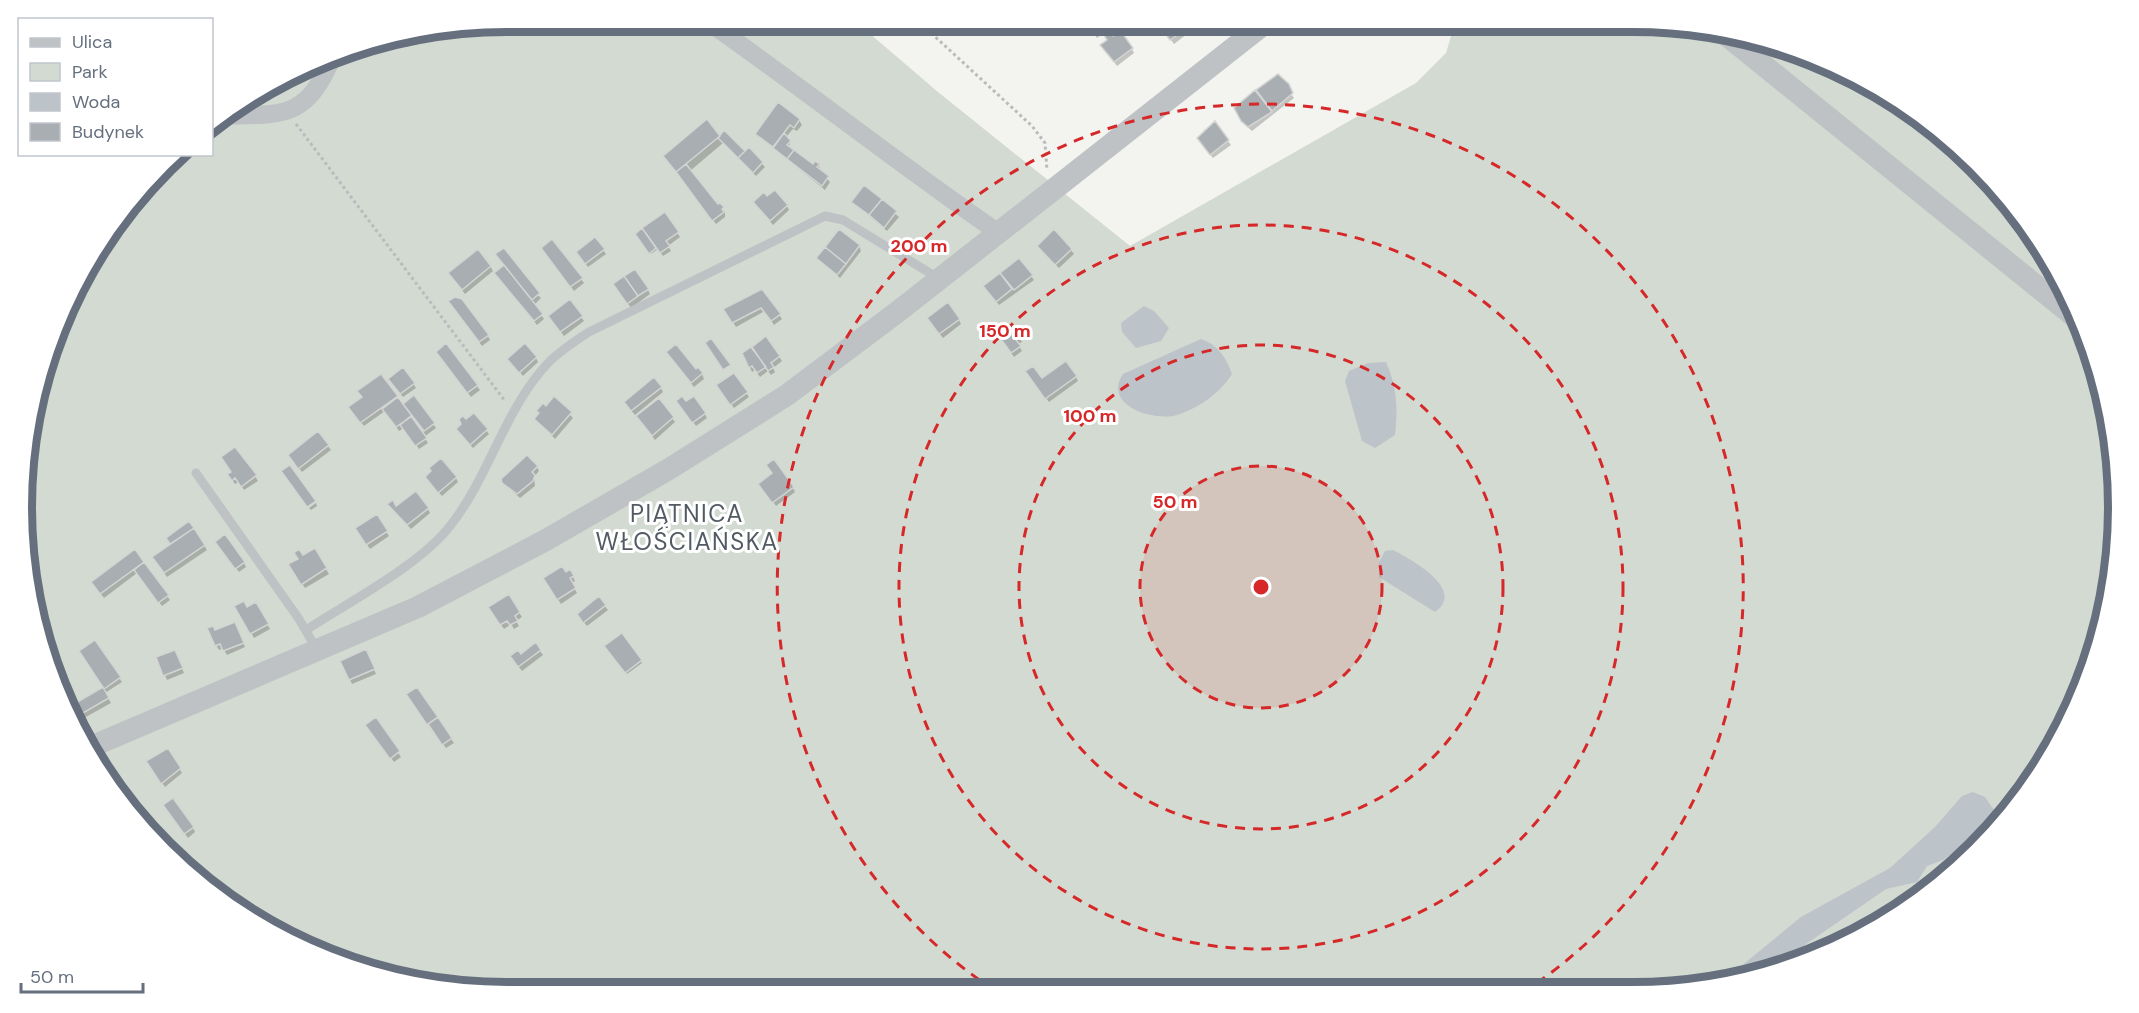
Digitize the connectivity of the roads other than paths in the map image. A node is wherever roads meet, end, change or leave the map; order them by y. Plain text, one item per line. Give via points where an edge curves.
1 (723, 32) edge
2 (1254, 32) edge
3 (1737, 44) edge
4 (328, 67) edge
5 (238, 115) edge
6 (999, 233) junction
7 (940, 279) junction
8 (2064, 308) edge
9 (196, 473) dead end
10 (312, 640) junction
11 (95, 744) edge

1 - 6 street
2 - 6 street
3 - 8 street
4 - 5 street via 318,87 289,111
6 - 7 street
7 - 10 street via 787,394 669,469 418,607
7 - 10 lane via 843,220 825,216 589,332 548,364 514,412 465,507 436,543
9 - 10 lane
10 - 11 street

